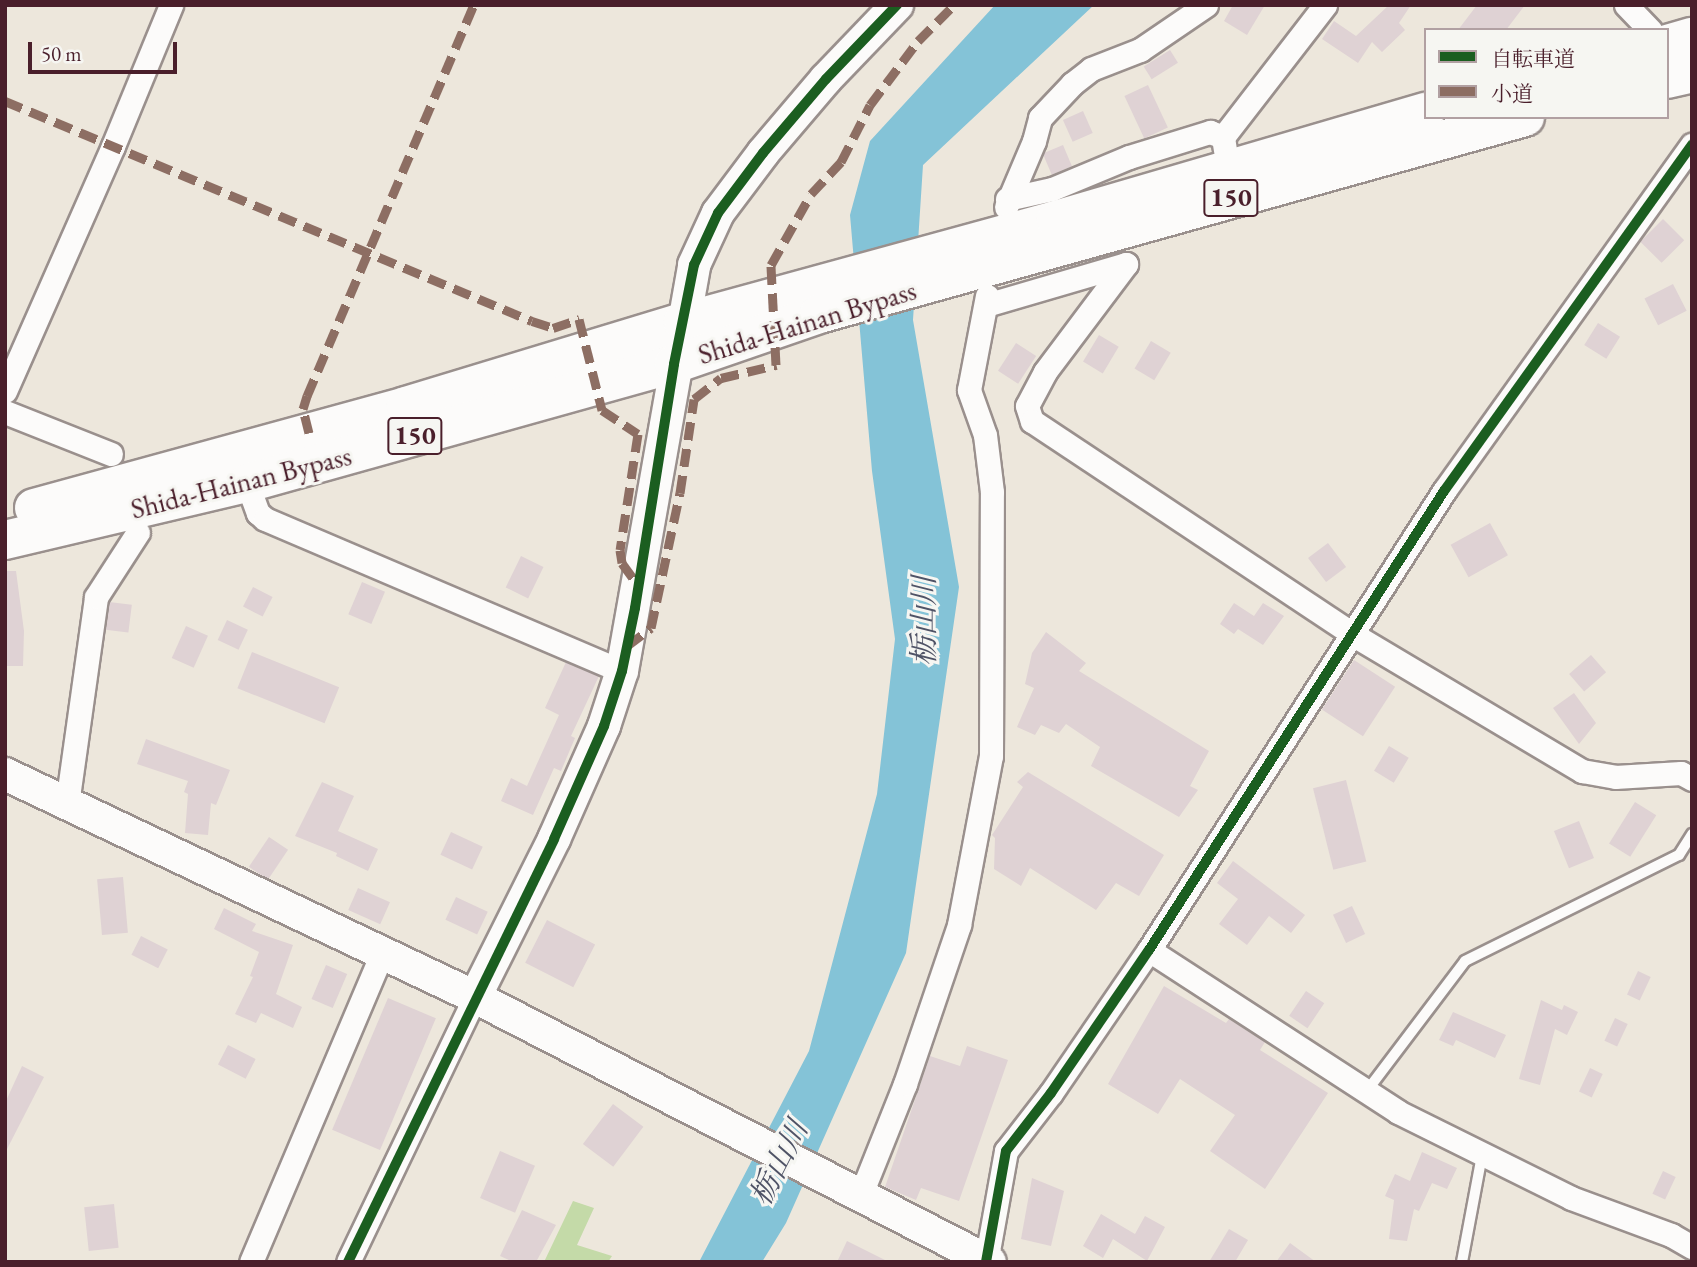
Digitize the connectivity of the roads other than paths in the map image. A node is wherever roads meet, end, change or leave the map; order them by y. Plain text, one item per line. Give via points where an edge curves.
1 (171, 5) edge
2 (897, 5) edge
3 (1206, 5) edge
4 (1325, 5) edge
5 (1626, 5) edge
6 (1648, 28) edge
7 (1692, 37) edge
8 (1669, 45) edge
9 (1669, 48) edge
10 (1692, 73) edge
11 (1669, 79) edge
12 (1424, 112) edge
13 (1517, 119) edge
14 (1692, 145) edge
15 (1227, 154) junction
16 (936, 267) junction
17 (817, 300) junction
18 (683, 322) junction
19 (674, 364) junction
20 (5, 391) edge
21 (5, 412) edge
22 (111, 454) dead end
23 (247, 483) junction
24 (5, 513) edge
25 (138, 532) dead end
26 (5, 540) edge
27 (1352, 634) junction
28 (622, 671) junction
29 (5, 774) edge
30 (1692, 779) edge
31 (67, 804) junction
32 (1692, 834) edge
33 (1149, 950) junction
34 (381, 955) junction
35 (475, 997) junction
36 (1366, 1092) junction
37 (1482, 1154) junction
38 (856, 1191) junction
39 (1692, 1247) edge
40 (988, 1261) edge
41 (251, 1262) edge
42 (348, 1262) edge
43 (1462, 1262) edge

1 - 20 street
2 - 18 street via 826,79 718,213 694,265
3 - 15 street via 1140,50 1091,69 1072,84 1040,118 1006,203 1210,132
4 - 15 street
5 - 6 street
7 - 8 highway
9 - 10 street
10 - 11 highway
12 - 15 highway, Shida-Hainan Bypass / 150
13 - 16 highway, Shida-Hainan Bypass / 150
14 - 27 street via 1444,491
15 - 16 highway, Shida-Hainan Bypass / 150
16 - 17 highway, Shida-Hainan Bypass / 150
17 - 18 highway, Shida-Hainan Bypass / 150
17 - 19 highway, Shida-Hainan Bypass / 150
18 - 19 street
18 - 24 highway, Shida-Hainan Bypass / 150 via 406,406
19 - 23 highway, Shida-Hainan Bypass / 150
19 - 28 street
21 - 22 street
23 - 26 highway, Shida-Hainan Bypass / 150
23 - 28 street via 258,513 265,519
25 - 31 street via 96,597
27 - 30 street via 1582,771 1615,777 1681,773
27 - 33 street
27 - 38 street via 1032,421 1027,406 1045,372 1126,264 987,300 969,390 985,435 992,492 991,757 959,925 905,1084
28 - 35 street via 582,776
29 - 31 street
31 - 34 street
32 - 36 lane via 1679,855 1465,961
33 - 36 street
33 - 40 street via 1006,1151
34 - 35 street
34 - 41 street
35 - 38 street
35 - 42 street
36 - 37 street
37 - 39 street via 1571,1198
37 - 43 lane
38 - 40 street

